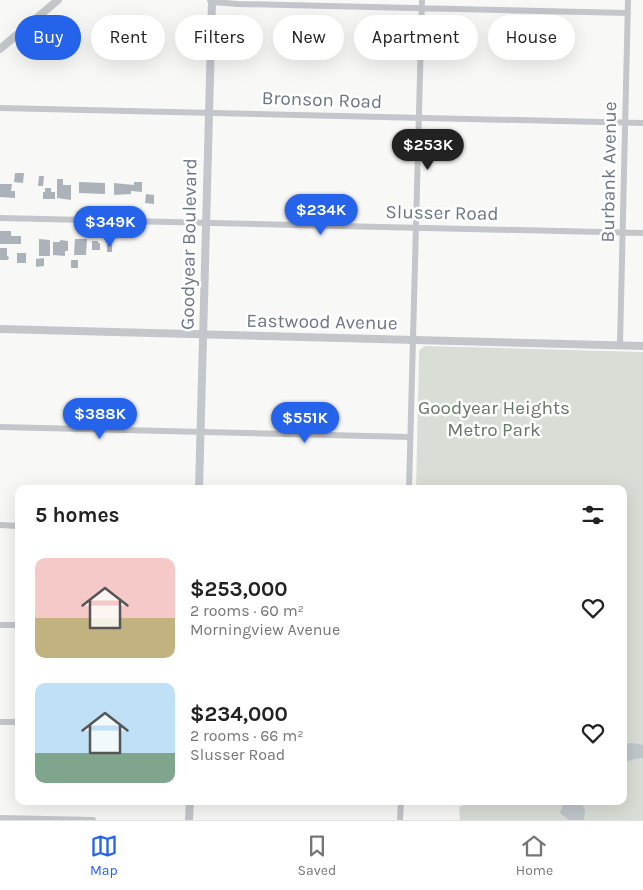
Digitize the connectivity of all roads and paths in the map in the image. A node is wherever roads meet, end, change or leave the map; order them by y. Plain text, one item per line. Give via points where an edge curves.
1 (58, 0) edge
2 (422, 0) edge
3 (628, 0) edge
4 (211, 1) edge
5 (422, 8) junction
6 (628, 13) junction
7 (0, 49) edge
8 (0, 108) edge
9 (208, 112) junction
10 (419, 118) junction
11 (626, 123) junction
12 (643, 123) edge
13 (0, 218) edge
14 (206, 222) junction
15 (416, 227) junction
16 (623, 232) junction
17 (643, 233) edge
18 (0, 330) edge
19 (203, 335) junction
20 (413, 340) junction
21 (620, 345) junction
22 (643, 346) edge
23 (0, 427) edge
24 (201, 431) junction
25 (410, 437) junction
26 (199, 485) edge
27 (409, 485) edge
28 (0, 525) edge
29 (15, 526) edge
30 (0, 624) edge
31 (15, 625) edge
32 (0, 722) edge
33 (15, 722) edge
34 (190, 805) edge
35 (401, 805) edge
36 (0, 818) edge
37 (93, 820) edge
38 (189, 820) edge
39 (400, 820) edge

1 - 7 street
2 - 5 street
3 - 6 street, Burbank Avenue
4 - 5 street
4 - 9 street, Goodyear Boulevard
5 - 6 street
5 - 10 street
6 - 11 street, Burbank Avenue
8 - 9 street, Bronson Road
9 - 10 street, Bronson Road
9 - 14 street, Goodyear Boulevard
10 - 11 street, Bronson Road
10 - 15 street
11 - 12 street, Bronson Road
11 - 16 street, Burbank Avenue
13 - 14 street, Slusser Road
14 - 15 street, Slusser Road
14 - 19 street, Goodyear Boulevard
15 - 16 street, Slusser Road
15 - 20 street
16 - 17 street, Slusser Road
16 - 21 street, Burbank Avenue
18 - 19 street, Eastwood Avenue
19 - 20 street, Eastwood Avenue
19 - 24 street, Goodyear Boulevard
20 - 21 street, Eastwood Avenue
20 - 25 street
21 - 22 street, Eastwood Avenue
23 - 24 street
24 - 25 street
24 - 26 street, Goodyear Boulevard
25 - 27 street
28 - 29 street
30 - 31 street
32 - 33 street
34 - 38 street
35 - 39 street
36 - 37 street

